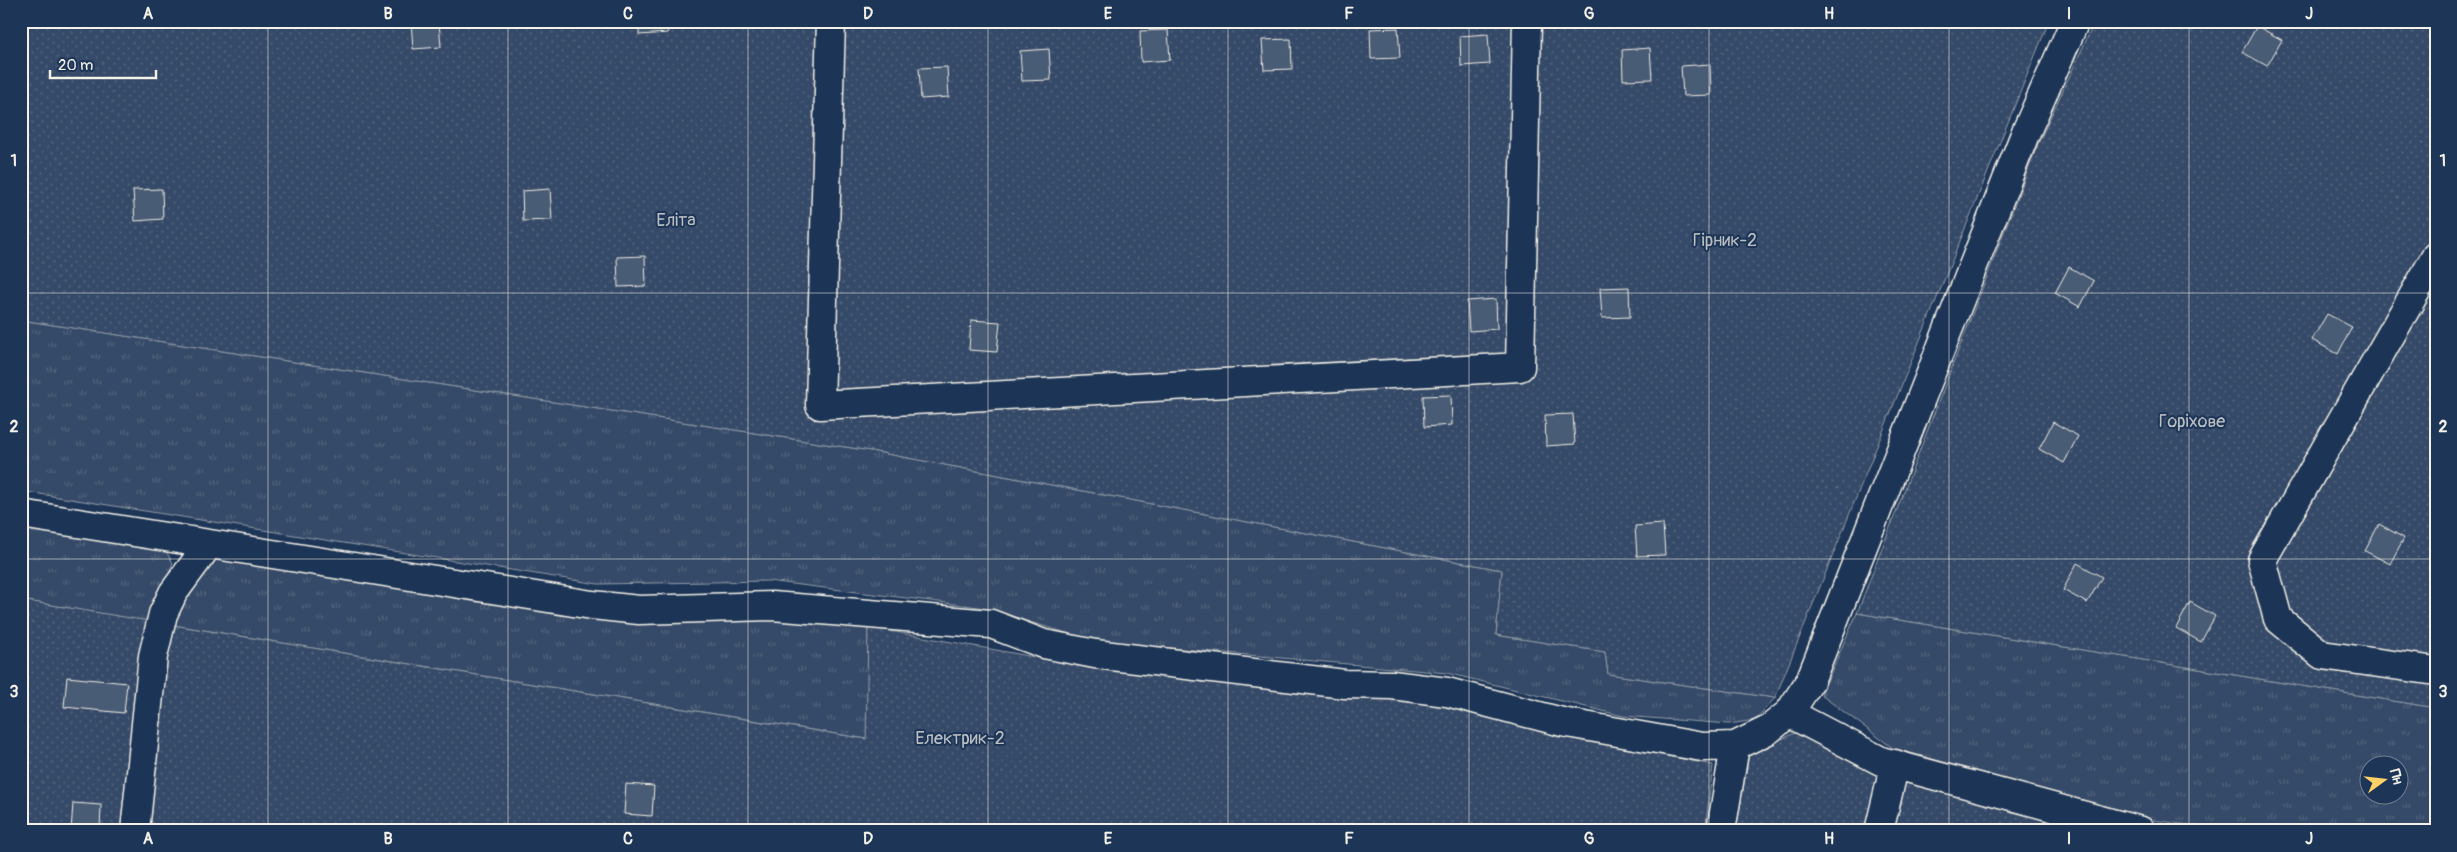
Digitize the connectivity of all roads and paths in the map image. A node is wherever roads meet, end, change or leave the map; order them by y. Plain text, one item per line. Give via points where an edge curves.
1 (831, 21) edge
2 (1527, 21) edge
3 (2075, 21) edge
4 (2436, 256) edge
5 (21, 514) edge
6 (209, 544) junction
7 (2436, 671) edge
8 (1789, 713) junction
9 (1735, 746) junction
10 (1895, 764) junction
11 (135, 831) edge
12 (1721, 831) edge
13 (1879, 831) edge
14 (2141, 831) edge

1 - 2 street via 820,405 1520,367
3 - 8 street via 2025,134 1810,681
4 - 7 street via 2262,560 2278,619 2322,655
5 - 6 street
6 - 9 street via 639,610 772,606 991,624 1044,644 1095,654 1345,684 1447,692 1562,722 1661,741 1702,747
6 - 11 street via 173,593 163,614 153,656
8 - 9 street via 1768,730
8 - 10 street
9 - 12 street
10 - 13 street
10 - 14 street

